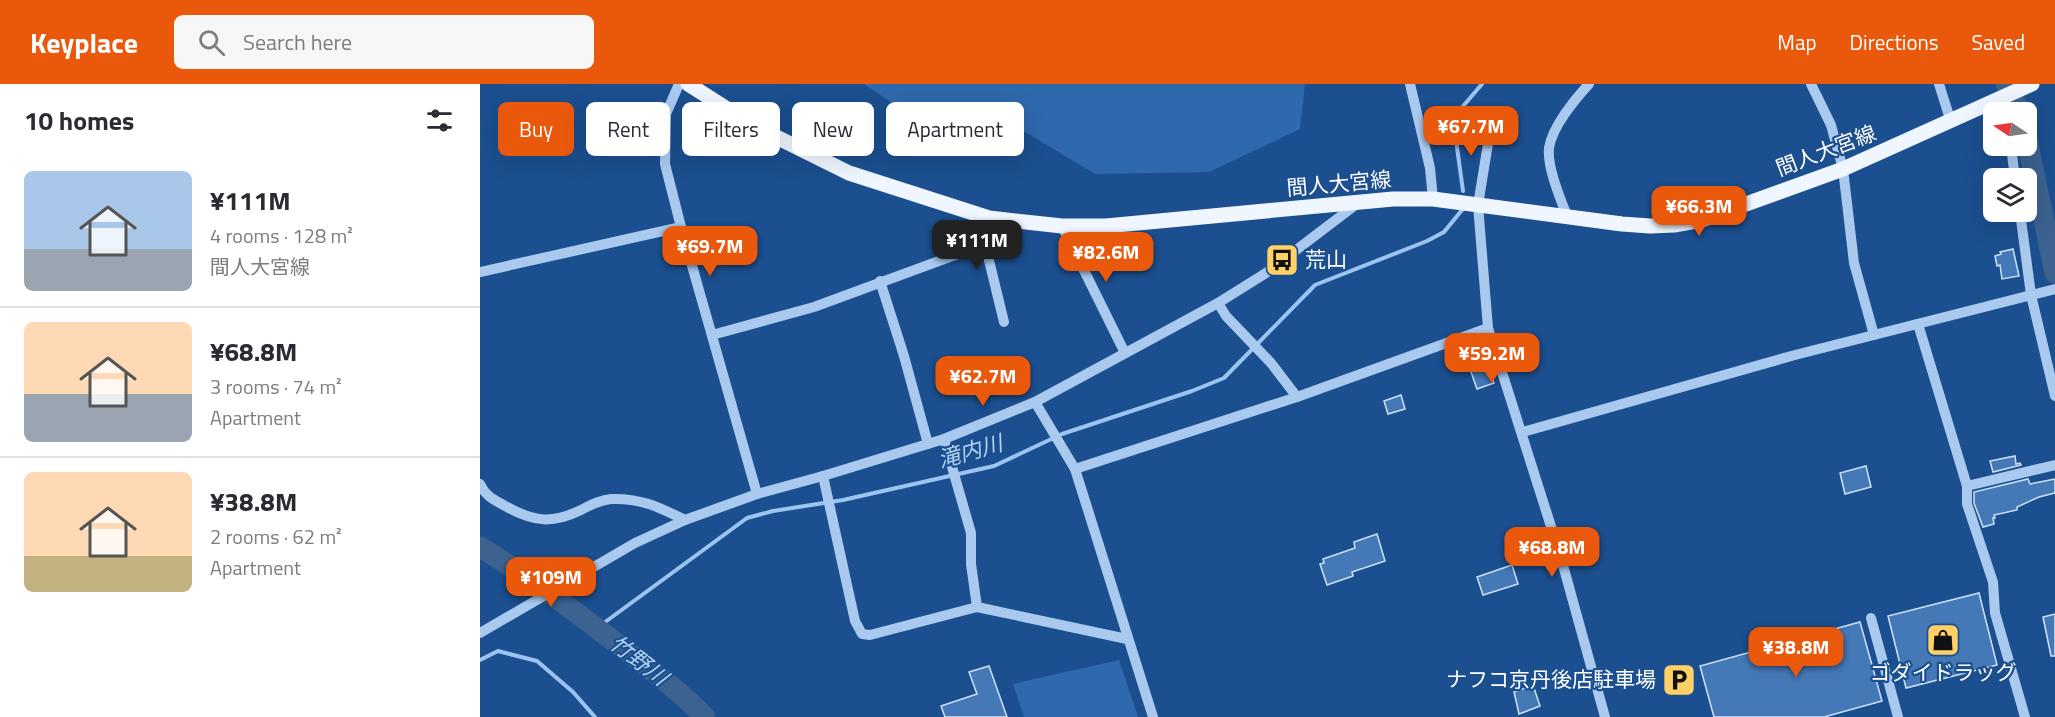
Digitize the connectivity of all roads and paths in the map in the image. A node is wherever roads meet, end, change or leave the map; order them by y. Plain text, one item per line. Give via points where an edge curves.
1 (679, 84) edge
2 (688, 84) edge
3 (1410, 84) edge
4 (1589, 84) edge
5 (1811, 84) edge
6 (1939, 84) edge
7 (2032, 84) edge
8 (2006, 100) edge
9 (1493, 113) dead end
10 (1952, 122) junction
11 (1843, 169) junction
12 (1432, 199) junction
13 (1358, 203) junction
14 (1478, 205) junction
15 (1567, 216) junction
16 (988, 218) junction
17 (2021, 222) edge
18 (1062, 226) junction
19 (681, 227) junction
20 (985, 244) junction
21 (480, 272) edge
22 (880, 282) junction
23 (2055, 289) edge
24 (2031, 296) junction
25 (1218, 303) junction
26 (1004, 322) dead end
27 (1918, 324) junction
28 (1488, 328) junction
29 (712, 335) junction
30 (1874, 335) junction
31 (1125, 353) junction
32 (2055, 396) edge
33 (1297, 397) junction
34 (1035, 402) junction
35 (1523, 432) junction
36 (944, 439) junction
37 (928, 444) junction
38 (2055, 465) edge
39 (1075, 469) junction
40 (823, 476) junction
41 (480, 484) edge
42 (1966, 486) junction
43 (757, 494) junction
44 (685, 520) junction
45 (977, 607) junction
46 (1871, 618) dead end
47 (480, 633) edge
48 (1128, 639) junction
49 (1153, 717) edge
50 (1605, 717) edge
51 (1898, 717) edge
52 (2025, 717) edge

1 - 19 street via 666,114 665,164
2 - 16 main road, 間人大宮線 via 754,126 849,173
3 - 12 street via 1430,168
4 - 15 street via 1570,105 1549,148 1554,180
5 - 11 street via 1831,125
6 - 10 street
7 - 8 main road, 間人大宮線
8 - 10 main road, 間人大宮線
9 - 14 street
10 - 11 main road, 間人大宮線
11 - 15 main road, 間人大宮線 via 1702,220 1674,225 1622,224
11 - 30 street via 1854,263
12 - 13 main road, 間人大宮線
12 - 14 main road, 間人大宮線
13 - 18 main road, 間人大宮線 via 1106,226
13 - 25 street via 1266,273
14 - 15 main road, 間人大宮線
14 - 28 street
16 - 18 main road, 間人大宮線
16 - 20 street
17 - 24 street
18 - 31 street
19 - 21 street
19 - 29 street
20 - 22 street
20 - 26 street
22 - 29 street via 814,307
22 - 37 street
23 - 24 street
24 - 27 street
24 - 32 street
25 - 31 street
25 - 33 street
27 - 30 street
27 - 42 street
28 - 33 street
28 - 35 street
29 - 43 street
30 - 35 street
31 - 34 street
33 - 39 street
34 - 36 street
34 - 39 street
35 - 50 street
36 - 37 street
36 - 45 street via 971,533
37 - 40 street
38 - 42 street
39 - 48 street
40 - 43 street
40 - 45 street via 855,621 862,634
41 - 44 street via 485,495 538,519 565,517 608,499 652,504
42 - 52 street via 1967,504 1994,582 1995,613
43 - 44 street
44 - 47 street via 635,543
45 - 48 street
46 - 51 street
48 - 49 street

